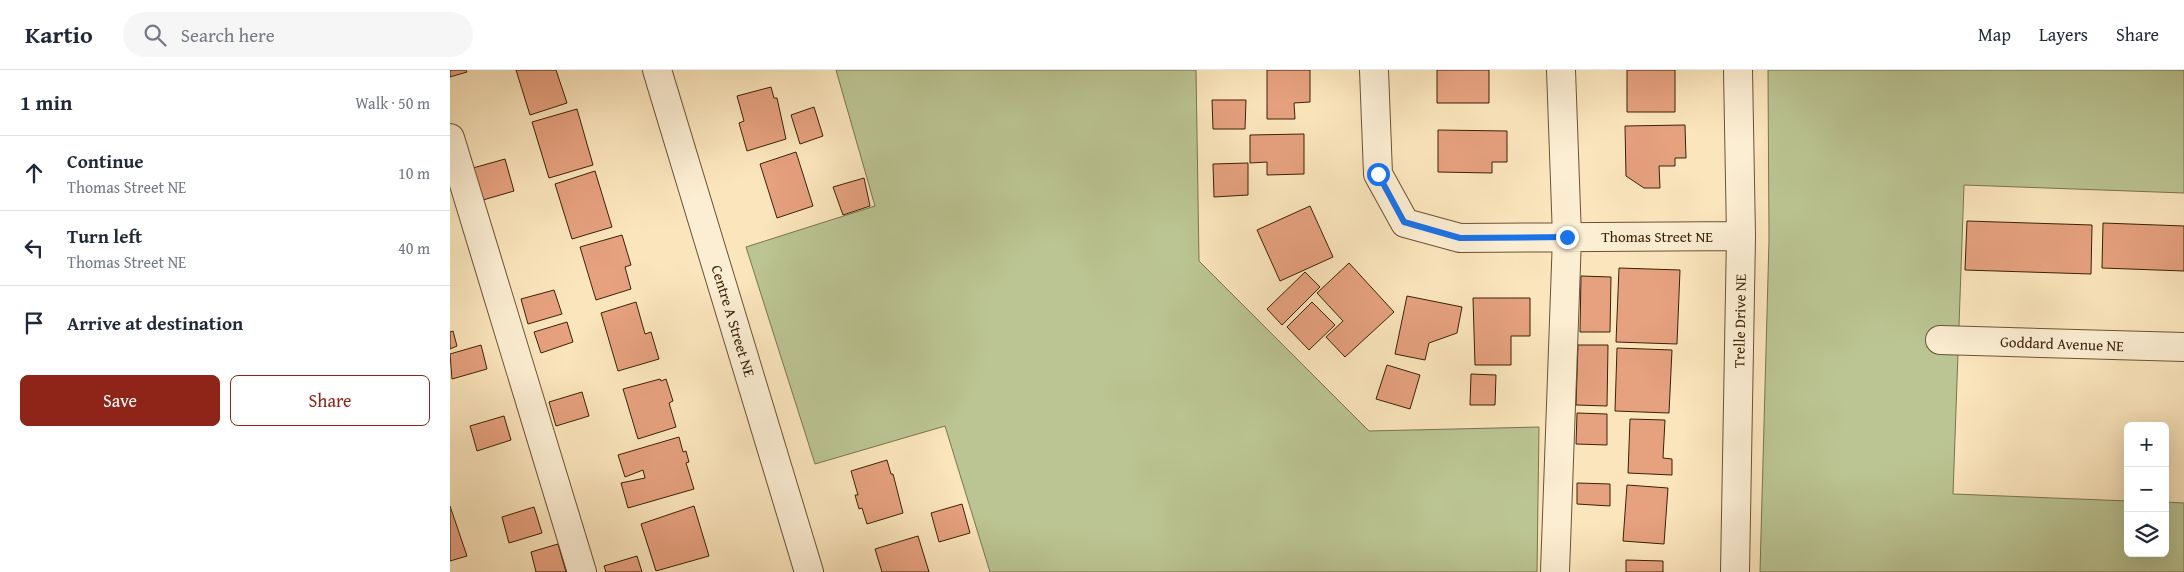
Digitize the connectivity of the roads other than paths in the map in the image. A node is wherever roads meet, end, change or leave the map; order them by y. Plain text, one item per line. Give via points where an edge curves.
1 (657, 70) edge
2 (1374, 70) edge
3 (1561, 70) edge
4 (1738, 70) edge
5 (450, 138) edge
6 (1741, 236) junction
7 (1567, 237) junction
8 (1940, 340) dead end
9 (2184, 347) edge
10 (582, 572) edge
11 (809, 572) edge
12 (1556, 572) edge
13 (1735, 572) edge

1 - 11 street, Centre A Street NE
2 - 7 street, Thomas Street NE via 1378,174 1404,222 1460,238
3 - 7 street
4 - 6 street, Trelle Drive NE
5 - 10 street
6 - 7 street, Thomas Street NE
6 - 13 street, Trelle Drive NE
7 - 12 street
8 - 9 street, Goddard Avenue NE

